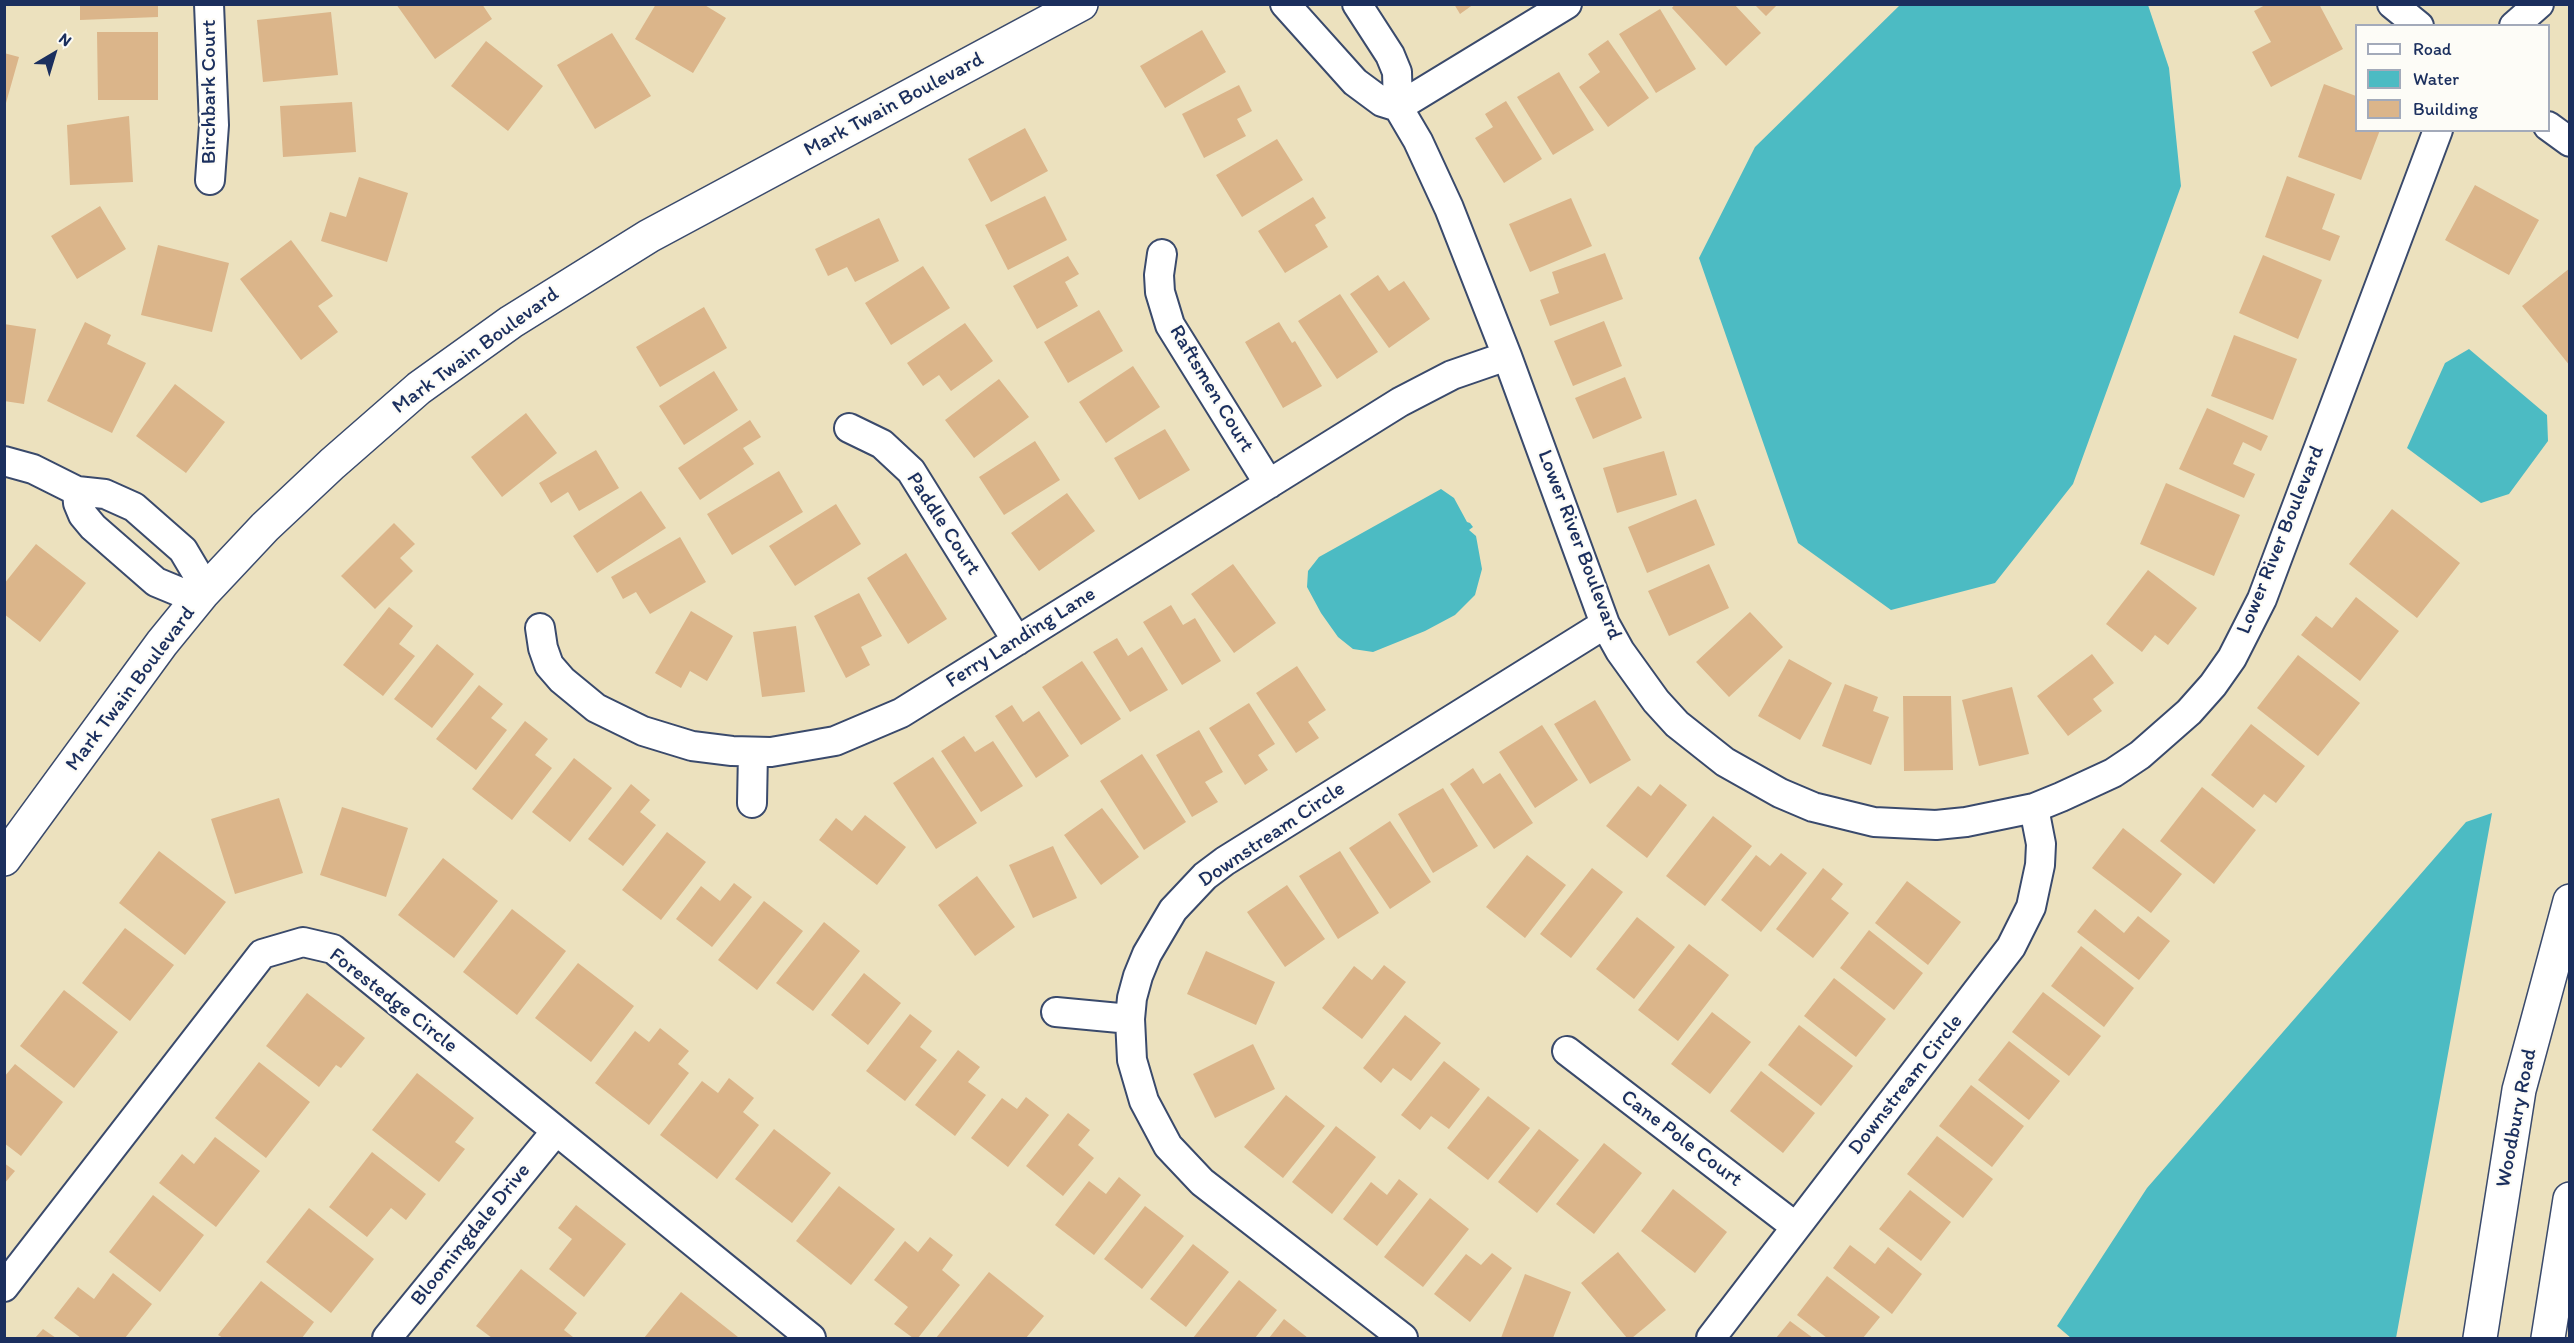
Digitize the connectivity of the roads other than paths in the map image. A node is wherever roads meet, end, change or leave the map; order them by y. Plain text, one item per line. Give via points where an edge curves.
1 (209, 4) edge
2 (1081, 4) edge
3 (1285, 4) edge
4 (1357, 4) edge
5 (1567, 4) edge
6 (2392, 4) edge
7 (2539, 4) edge
8 (2417, 24) edge
9 (2516, 24) edge
10 (1398, 107) junction
11 (2550, 127) edge
12 (2437, 132) edge
13 (2570, 142) edge
14 (210, 180) dead end
15 (1162, 254) dead end
16 (1507, 356) junction
17 (849, 428) dead end
18 (4, 461) edge
19 (1269, 484) junction
20 (77, 491) junction
21 (202, 594) junction
22 (1605, 624) junction
23 (540, 628) dead end
24 (1017, 641) junction
25 (753, 752) junction
26 (752, 803) dead end
27 (2034, 808) junction
28 (4, 859) edge
29 (2570, 901) edge
30 (1056, 1012) dead end
31 (1130, 1019) junction
32 (1566, 1051) dead end
33 (556, 1131) junction
34 (2570, 1199) edge
35 (1796, 1227) junction
36 (4, 1287) edge
37 (387, 1338) edge
38 (811, 1338) edge
39 (1402, 1338) edge
40 (1711, 1338) edge
41 (2480, 1338) edge
42 (2548, 1338) edge

1 - 14 street, Birchbark Court via 214,125
2 - 21 street, Mark Twain Boulevard via 649,236 519,316 419,388 361,438 265,527
3 - 10 street via 1355,82 1382,102
4 - 10 street, Lower River Boulevard via 1397,72
5 - 10 street
6 - 8 street
7 - 9 street
10 - 16 street, Lower River Boulevard via 1434,172
11 - 13 street
12 - 27 street, Lower River Boulevard via 2262,599 2232,658 2189,712 2140,755 2087,786
15 - 19 street, Raftsmen Court via 1160,292 1170,325
16 - 19 street, Ferry Landing Lane via 1452,375 1417,393
16 - 22 street, Lower River Boulevard
17 - 24 street, Paddle Court via 882,444 911,471
18 - 20 street via 33,469
19 - 24 street, Ferry Landing Lane
20 - 21 street via 83,515 93,527 156,582 185,594
20 - 21 street via 105,494 134,507 183,550 199,577
21 - 28 street, Mark Twain Boulevard
22 - 27 street, Lower River Boulevard via 1638,678 1677,724 1725,762 1780,793 1813,807 1903,825 1966,822
22 - 31 street, Downstream Circle via 1205,876 1173,910 1147,954 1132,998
23 - 25 street, Ferry Landing Lane via 549,665 596,708 667,739 716,750
24 - 25 street, Ferry Landing Lane via 880,724 835,741
25 - 26 street
27 - 35 street, Downstream Circle via 2041,844 2040,865 2023,928
29 - 41 street, Woodbury Road via 2519,1090
30 - 31 street
31 - 39 street, Downstream Circle via 1132,1060 1144,1101 1168,1146 1202,1182
32 - 35 street, Cane Pole Court
33 - 36 street, Forestedge Circle via 333,949 303,942 262,954
33 - 37 street, Bloomingdale Drive
33 - 38 street, Forestedge Circle
34 - 42 street
35 - 40 street, Downstream Circle

